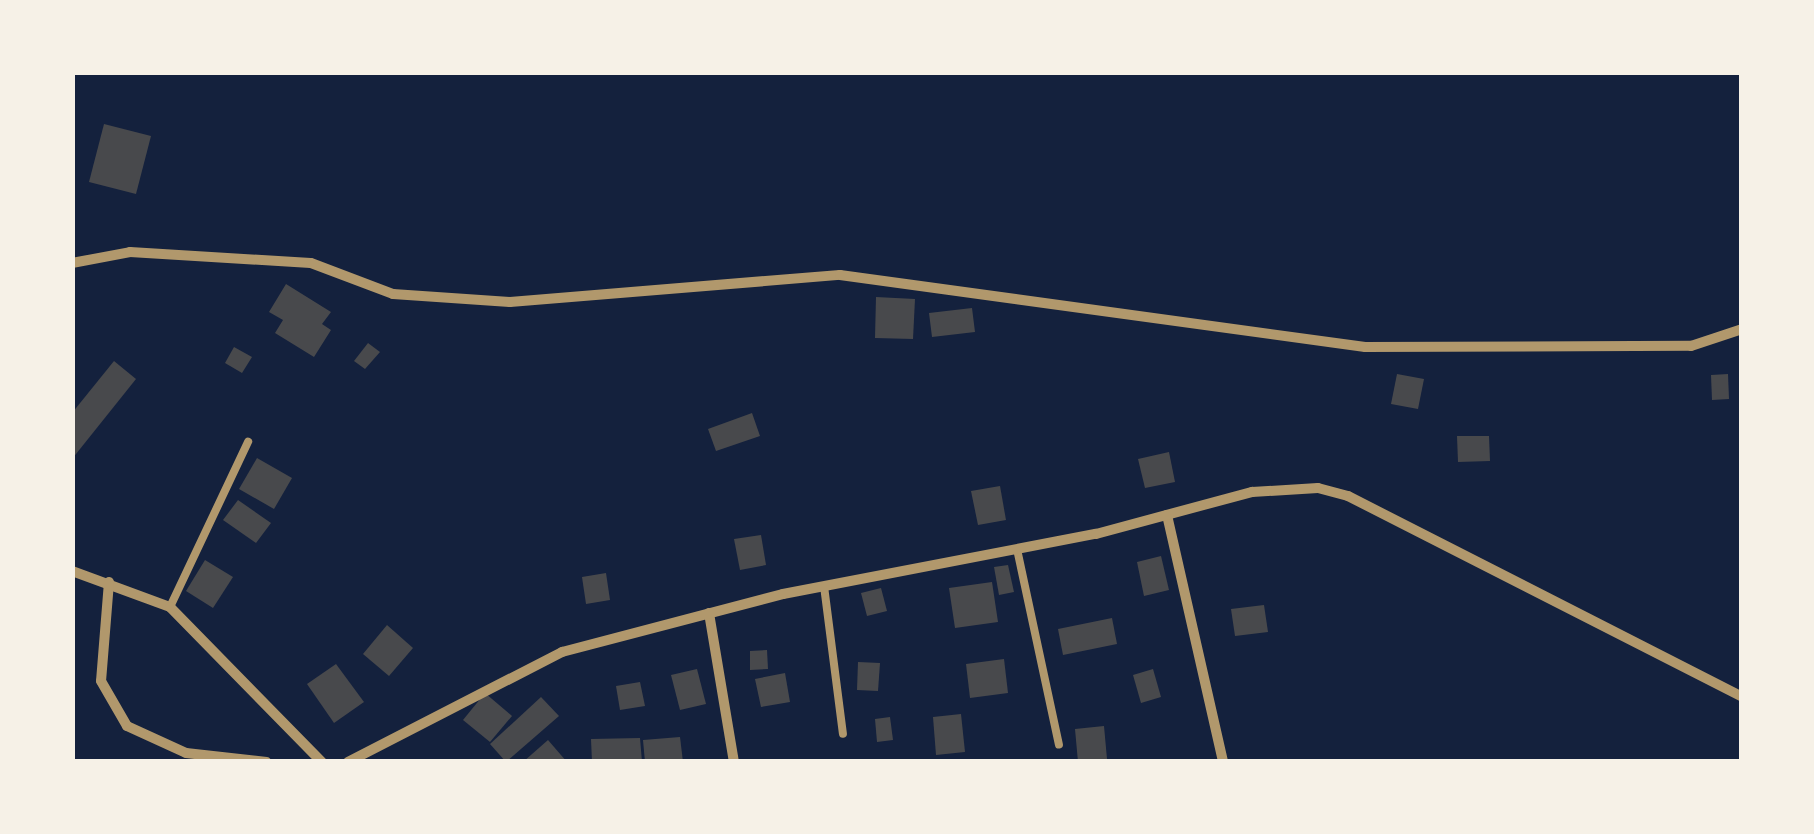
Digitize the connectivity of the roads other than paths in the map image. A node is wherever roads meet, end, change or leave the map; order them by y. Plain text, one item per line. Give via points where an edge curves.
1 (72, 264) edge
2 (1742, 329) edge
3 (248, 442) dead end
4 (1167, 515) junction
5 (1017, 549) junction
6 (72, 571) edge
7 (108, 582) junction
8 (824, 586) junction
9 (170, 608) junction
10 (710, 614) junction
11 (1742, 697) edge
12 (843, 734) dead end
13 (1059, 745) dead end
14 (266, 762) edge
15 (322, 762) edge
16 (348, 762) edge
17 (734, 762) edge
18 (1223, 762) edge

1 - 2 street via 130,252 311,264 394,294 510,302 840,275 1365,347 1691,346
3 - 9 lane
4 - 5 street
4 - 11 street via 1252,492 1318,488 1348,496
4 - 18 street
5 - 8 street
5 - 13 lane
6 - 7 street
7 - 9 street
7 - 14 street via 101,681 127,726 186,753
8 - 10 street
8 - 12 lane
9 - 15 street
10 - 16 street via 562,652
10 - 17 street

